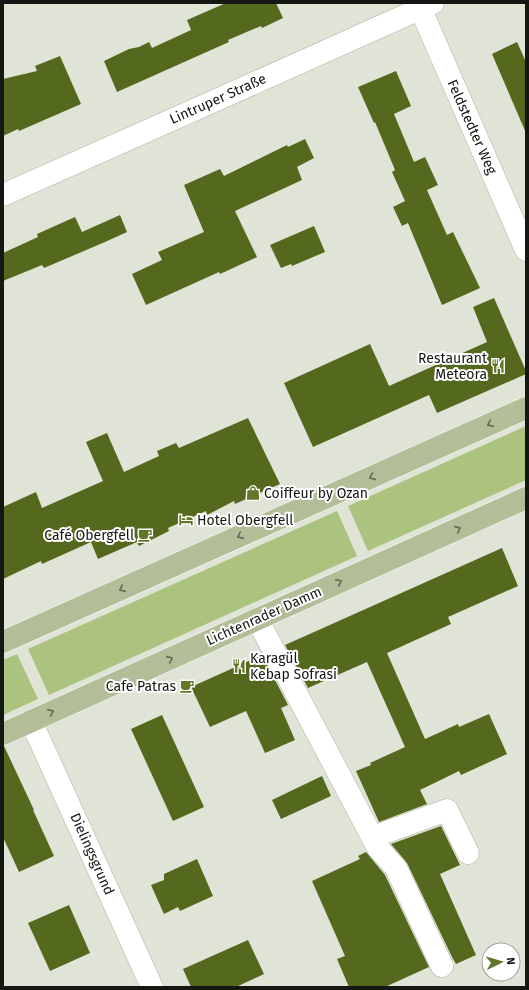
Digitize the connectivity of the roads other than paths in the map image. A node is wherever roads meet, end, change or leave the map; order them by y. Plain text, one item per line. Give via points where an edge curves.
1 (424, 5) edge
2 (3, 195) edge
3 (526, 250) edge
4 (526, 408) edge
5 (526, 498) edge
6 (257, 619) junction
7 (3, 642) edge
8 (31, 721) junction
9 (3, 734) edge
10 (373, 838) junction
11 (468, 853) dead end
12 (442, 966) dead end
13 (152, 987) edge

1 - 2 street, Lintruper Straße
1 - 3 street, Feldstedter Weg
4 -> 7 main road
6 -> 5 main road, Lichtenrader Damm
8 -> 6 main road, Lichtenrader Damm
6 - 10 street
8 - 9 main road, Lichtenrader Damm
8 - 13 street, Dielingsgrund
10 - 11 street via 447,810
10 - 12 street via 378,848 396,868

